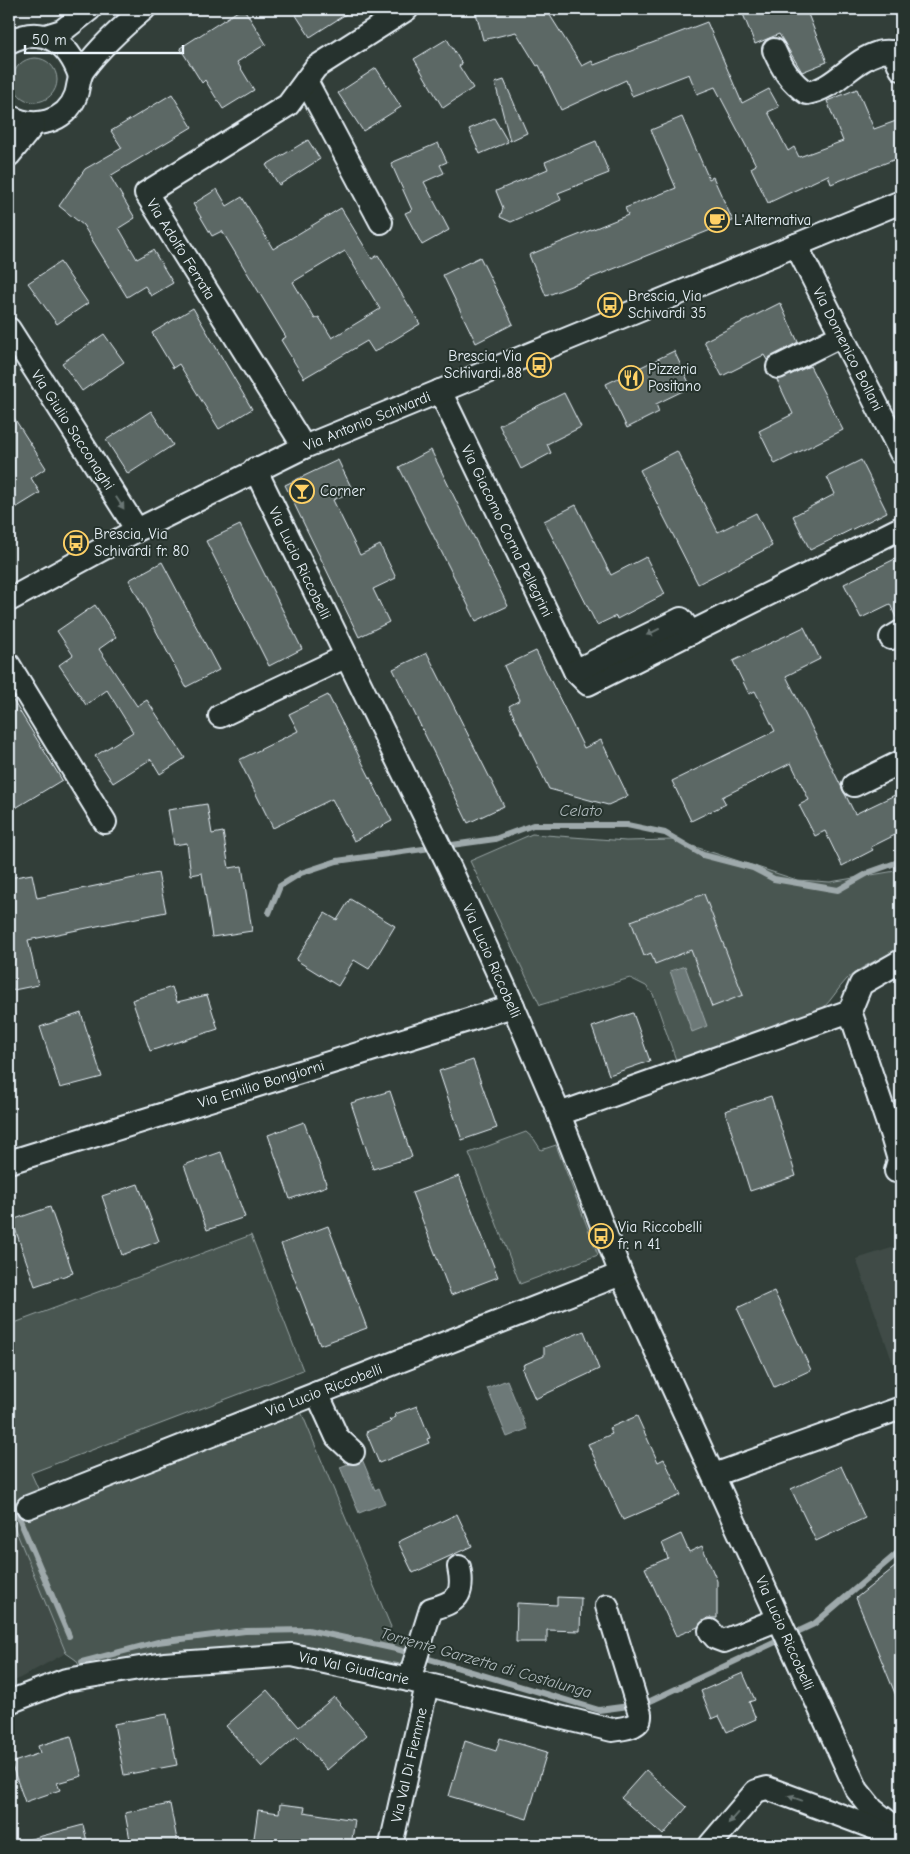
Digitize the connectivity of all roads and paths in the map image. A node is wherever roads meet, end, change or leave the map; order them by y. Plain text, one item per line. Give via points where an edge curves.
1 (90, 9) edge
2 (144, 9) edge
3 (407, 9) edge
4 (9, 23) edge
5 (40, 35) junction
6 (9, 42) edge
7 (774, 50) dead end
8 (899, 56) edge
9 (80, 76) junction
10 (306, 81) junction
11 (9, 116) edge
12 (34, 124) junction
13 (9, 155) edge
14 (901, 202) edge
15 (381, 222) dead end
16 (796, 244) junction
17 (9, 329) edge
18 (842, 335) junction
19 (778, 367) dead end
20 (440, 391) junction
21 (304, 447) junction
22 (901, 453) edge
23 (255, 470) junction
24 (901, 528) edge
25 (137, 530) junction
26 (10, 599) edge
27 (346, 657) junction
28 (9, 665) edge
29 (220, 716) dead end
30 (901, 762) edge
31 (854, 785) dead end
32 (104, 822) dead end
33 (901, 961) edge
34 (513, 1006) junction
35 (850, 1011) junction
36 (559, 1114) junction
37 (9, 1162) edge
38 (901, 1168) edge
39 (621, 1274) junction
40 (317, 1393) junction
41 (901, 1408) edge
42 (352, 1452) dead end
43 (714, 1475) junction
44 (28, 1507) dead end
45 (459, 1567) dead end
46 (607, 1606) dead end
47 (710, 1631) dead end
48 (784, 1631) junction
49 (416, 1677) junction
50 (9, 1702) edge
51 (857, 1790) junction
52 (834, 1812) junction
53 (901, 1832) edge
54 (901, 1838) edge
55 (392, 1845) edge
56 (710, 1845) edge

1 - 5 street via 67,28
2 - 9 street via 102,47
3 - 10 street, Via Adolfo Ferrata via 316,67
4 - 5 street
5 - 6 street via 21,36
5 - 9 street via 64,47
7 - 8 street via 795,86 807,93 821,91 878,53
9 - 12 street via 76,96 63,113 50,121
10 - 15 street
10 - 21 street, Via Adolfo Ferrata via 288,105 146,193
11 - 12 street
12 - 13 street
14 - 16 street, Via Antonio Schivardi
16 - 18 street, Via Domenico Bollani
16 - 20 street, Via Antonio Schivardi
17 -> 25 street, Via Giulio Sacconaghi
18 - 19 street
18 - 22 street, Via Domenico Bollani
20 - 21 street, Via Antonio Schivardi
20 - 24 street, Via Giacomo Corna Pellegrini via 575,671 588,684
21 - 23 street, Via Antonio Schivardi
23 - 25 street, Via Antonio Schivardi
23 - 27 street, Via Lucio Riccobelli
25 - 26 street, Via Antonio Schivardi
27 - 29 street
27 - 34 street, Via Lucio Riccobelli via 450,868
28 - 32 street
30 - 31 street
33 - 35 street via 861,984
34 - 36 street, Via Lucio Riccobelli
34 - 37 street, Via Emilio Bongiorni
35 - 36 street
35 - 38 street via 899,1160 896,1171
36 - 39 street, Via Lucio Riccobelli
39 - 40 street, Via Lucio Riccobelli
39 - 43 street, Via Lucio Riccobelli
40 - 42 street via 337,1437
40 - 44 street, Via Lucio Riccobelli
41 - 43 street
43 - 48 street, Via Lucio Riccobelli
45 - 49 street, Via Val Di Fiemme via 462,1584 458,1594 452,1603 431,1609 420,1643
46 - 49 street, Via Val Giudicarie via 638,1712 612,1730
47 - 48 street via 716,1638 724,1640
48 - 51 street, Via Lucio Riccobelli
49 - 50 street, Via Val Giudicarie via 292,1655 164,1664 66,1680
49 - 55 street, Via Val Di Fiemme
51 - 52 street via 851,1807
51 - 53 street, Via Lucio Riccobelli via 873,1810
52 - 54 street
52 -> 56 street via 767,1788 756,1791

